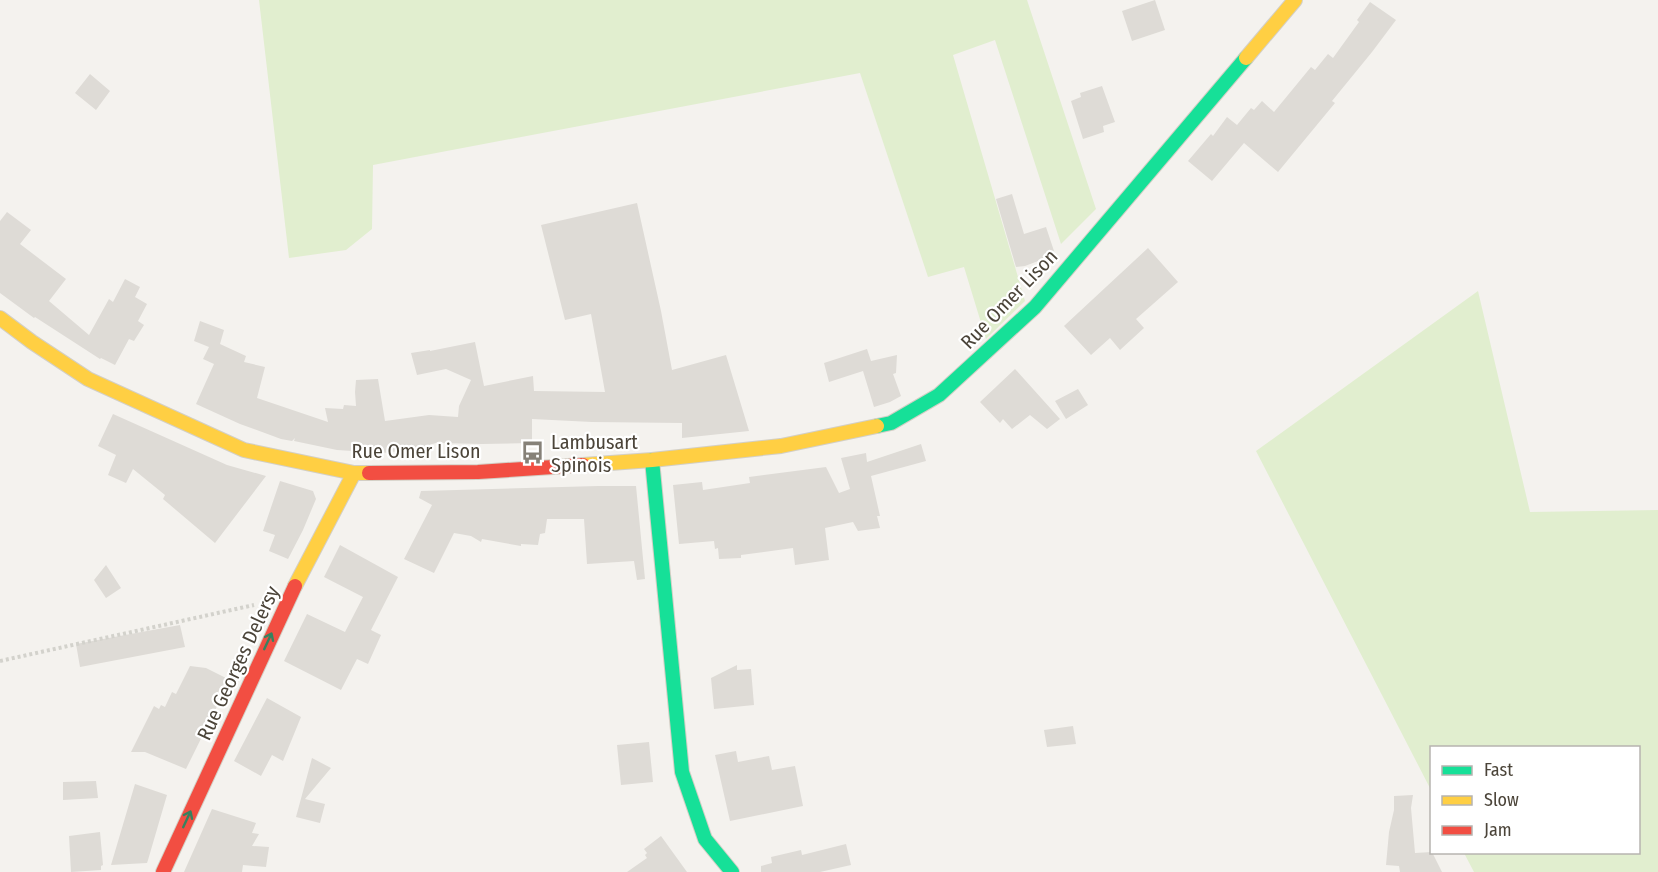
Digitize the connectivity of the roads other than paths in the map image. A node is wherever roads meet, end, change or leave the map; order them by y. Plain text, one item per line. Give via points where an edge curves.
1 (1294, 0) edge
2 (0, 318) edge
3 (652, 460) junction
4 (354, 473) junction
5 (163, 872) edge
6 (732, 872) edge

1 - 3 street, Rue Omer Lison via 1035,307 939,395 891,423 781,446
2 - 4 street, Rue Omer Lison via 88,379 244,450
3 - 4 street, Rue Omer Lison via 478,472
3 - 6 street via 682,772 705,839
5 -> 4 street, Rue Georges Delersy via 288,598

